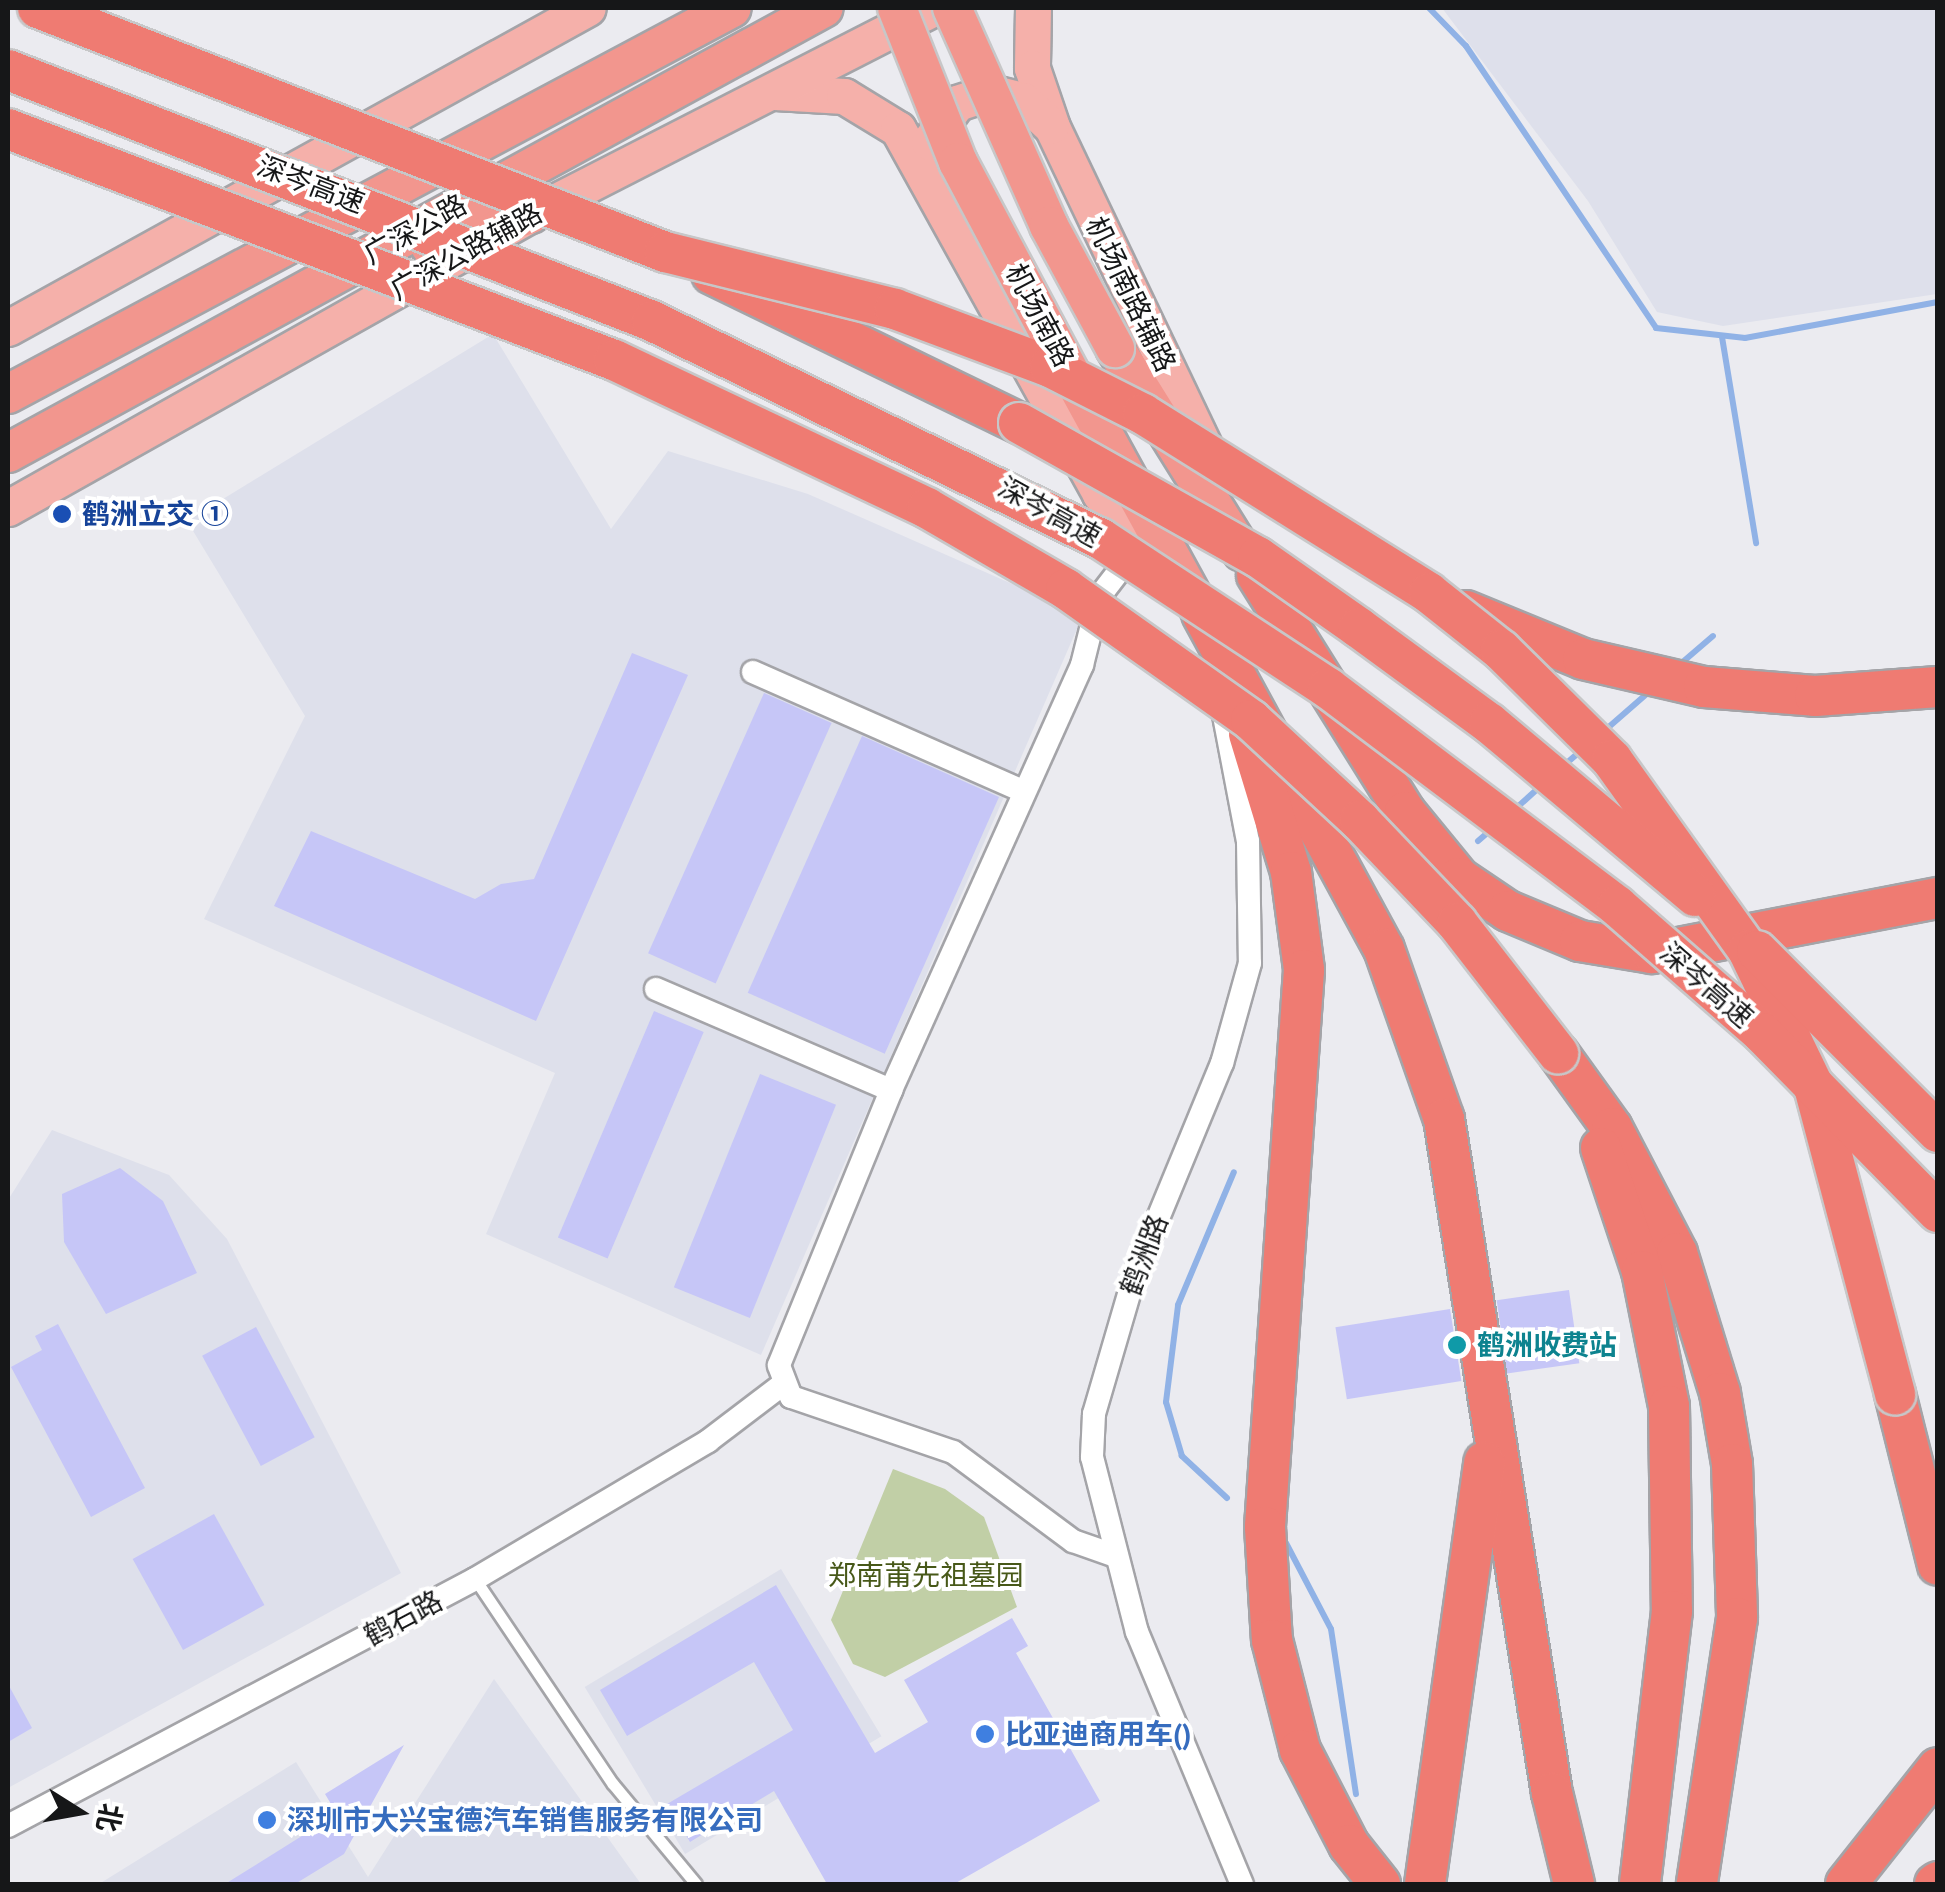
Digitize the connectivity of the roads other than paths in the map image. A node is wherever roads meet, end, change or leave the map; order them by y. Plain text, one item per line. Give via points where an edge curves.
1 (38, 8) edge
2 (588, 8) edge
3 (732, 8) edge
4 (824, 8) edge
5 (896, 8) edge
6 (933, 8) edge
7 (952, 8) edge
8 (1033, 8) edge
9 (8, 70) edge
10 (768, 92) junction
11 (1052, 127) junction
12 (8, 129) edge
13 (930, 180) junction
14 (531, 214) junction
15 (664, 252) junction
16 (323, 280) junction
17 (8, 328) edge
18 (8, 394) edge
19 (8, 453) edge
20 (8, 508) edge
21 (1137, 547) junction
22 (1257, 575) junction
23 (1428, 593) junction
24 (1202, 614) junction
25 (753, 672) dead end
26 (1938, 687) edge
27 (1023, 791) junction
28 (1938, 898) edge
29 (656, 989) dead end
30 (1558, 1054) junction
31 (892, 1090) junction
32 (1938, 1132) edge
33 (1938, 1212) edge
34 (1486, 1383) junction
35 (783, 1384) junction
36 (1113, 1555) junction
37 (1938, 1565) edge
38 (475, 1580) junction
39 (1938, 1768) edge
40 (8, 1826) edge
41 (696, 1884) edge
42 (1242, 1884) edge
43 (1380, 1884) edge
44 (1425, 1884) edge
45 (1574, 1884) edge
46 (1640, 1884) edge
47 (1697, 1884) edge
48 (1846, 1884) edge

1 - 15 highway, bridge
2 - 17 main road
3 - 18 highway, 广深公路
4 - 16 highway, 广深公路
5 - 24 highway, 机场南路, bridge via 958,162
6 - 10 main road, 广深公路辅路
7 - 22 highway, 机场南路, bridge via 1049,226 1115,348
8 - 11 main road, 机场南路辅路 via 1032,68
9 - 33 highway, 深岑高速, bridge via 652,321 858,414 1101,540 1328,688 1617,906 1762,1034
10 - 13 main road via 844,96 874,108 898,129
10 - 14 main road, 广深公路辅路
11 - 13 main road via 1024,100 973,96 934,129
11 - 22 main road, 机场南路辅路 via 1224,487
12 - 30 highway, bridge via 632,368 927,508 1066,589 1251,720 1360,821 1457,923
13 - 21 main road via 1100,494
14 - 16 highway
14 - 20 main road, 广深公路辅路
15 - 23 highway, bridge via 894,309 1050,367 1143,414
15 - 32 highway, bridge via 1019,423 1272,567 1489,724 1652,858 1795,984
16 - 19 highway, 广深公路
21 - 24 main road
21 - 27 street via 1099,597 1082,665
22 - 28 highway via 1405,812 1460,878 1508,911 1580,941 1652,953
23 - 26 highway, bridge via 1583,658 1704,688 1814,696
23 - 37 highway, bridge via 1501,650 1612,760 1748,950 1814,1087 1840,1171
24 - 34 highway via 1306,797 1409,1009 1444,1119
24 - 36 street, 鹤洲路 via 1248,841 1250,963 1222,1063 1134,1277 1094,1414 1092,1456
24 - 43 highway via 1277,821 1304,970 1266,1526 1272,1640 1300,1750 1349,1846
25 - 27 street
27 - 31 street
29 - 31 street
30 - 46 highway via 1642,1271 1668,1406 1672,1611
30 - 47 highway via 1612,1128 1677,1254 1720,1393 1732,1464 1737,1618
31 - 35 street via 779,1365
34 - 44 highway via 1472,1580
34 - 45 highway
35 - 36 street via 791,1397 953,1452 1073,1541
35 - 38 street, 鹤石路 via 708,1441
36 - 42 street, 鹤洲路 via 1179,1747
38 - 40 street, 鹤石路
38 - 41 lane via 613,1784
39 - 48 highway

